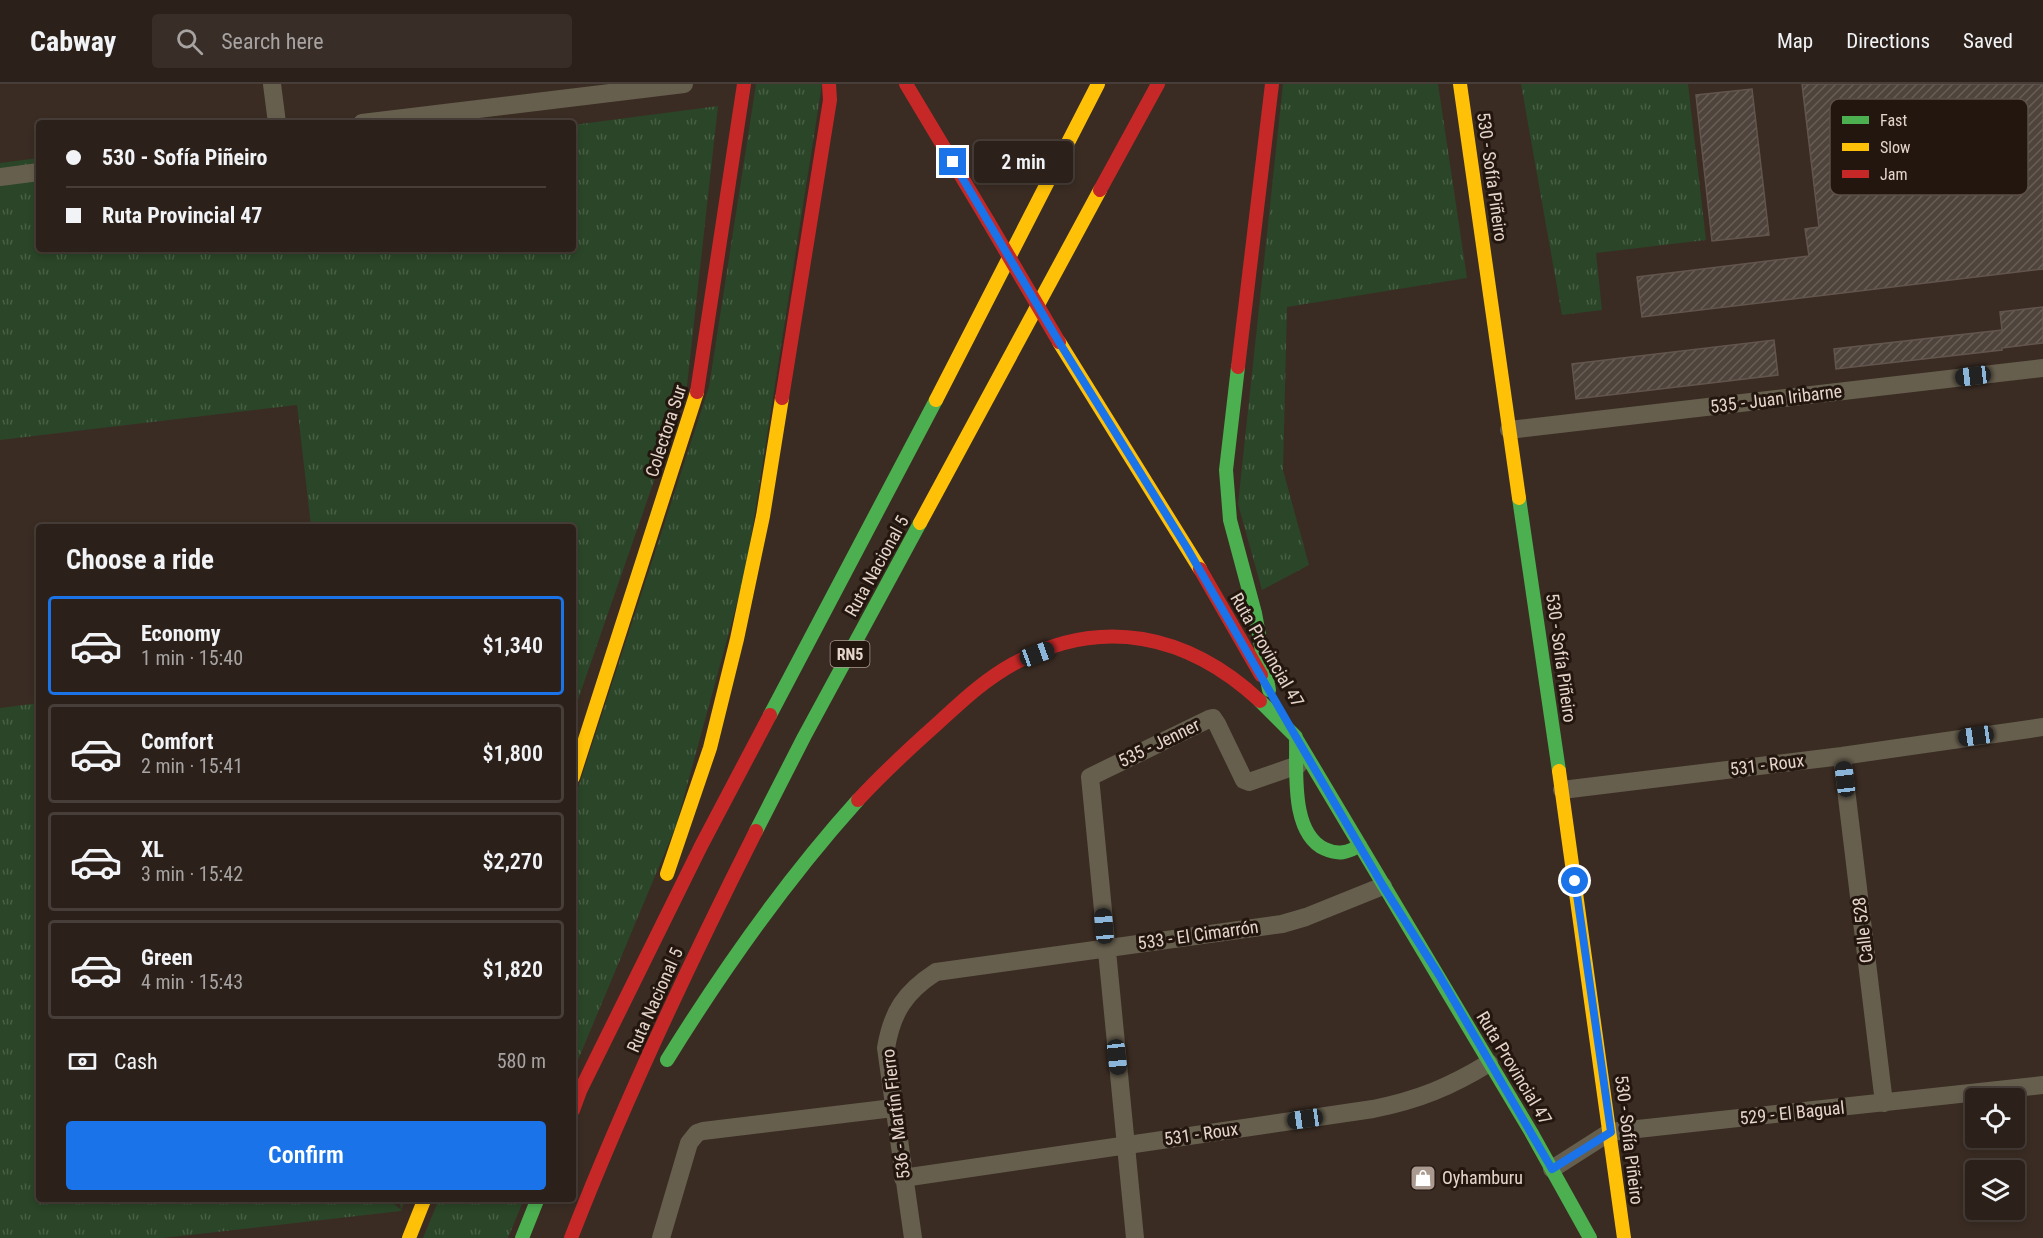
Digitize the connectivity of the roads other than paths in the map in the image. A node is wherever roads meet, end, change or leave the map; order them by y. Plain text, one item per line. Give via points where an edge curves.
1 (272, 84) edge
2 (684, 84) edge
3 (744, 84) edge
4 (829, 84) edge
5 (906, 84) edge
6 (1098, 84) edge
7 (1158, 84) edge
8 (1272, 84) edge
9 (1460, 84) edge
10 (277, 120) edge
11 (387, 120) edge
12 (36, 172) edge
13 (0, 177) edge
14 (2043, 368) edge
15 (1509, 430) junction
16 (1269, 690) junction
17 (2043, 727) edge
18 (1296, 737) junction
19 (1842, 756) junction
20 (1298, 765) junction
21 (576, 768) edge
22 (1562, 790) junction
23 (1360, 846) junction
24 (662, 886) dead end
25 (1383, 886) junction
26 (654, 909) dead end
27 (1106, 948) junction
28 (907, 995) joint
29 (1490, 1063) junction
30 (660, 1070) dead end
31 (2043, 1086) edge
32 (649, 1089) dead end
33 (580, 1091) junction
34 (576, 1102) edge
35 (1884, 1103) junction
36 (893, 1108) junction
37 (1611, 1132) junction
38 (1126, 1144) junction
39 (1552, 1169) junction
40 (596, 1176) junction
41 (903, 1178) junction
42 (423, 1202) edge
43 (536, 1202) edge
44 (409, 1238) edge
45 (522, 1238) edge
46 (571, 1238) edge
47 (661, 1238) edge
48 (913, 1238) edge
49 (1135, 1238) edge
50 (1590, 1238) edge
51 (1624, 1238) edge

1 - 10 street
2 - 11 street
3 - 21 main road, Colectora Sur via 700,384
4 - 24 main road via 830,99 763,516 710,747
5 - 16 main road, Ruta Provincial 47, bridge
6 - 33 main road, Ruta Nacional 5 / RN5 via 885,500 701,846
7 - 40 main road, Ruta Nacional 5 / RN5 via 804,737 696,950
8 - 16 main road via 1226,470 1230,520 1255,613
9 - 15 main road, 530 - Sofía Piñeiro
12 - 13 street
14 - 15 street, 535 - Juan Iribarne
15 - 22 main road, 530 - Sofía Piñeiro
16 - 18 main road, Ruta Provincial 47
17 - 19 street, 531 - Roux
18 - 20 main road
18 - 23 main road, Ruta Provincial 47
18 - 30 main road via 1260,700 1219,667 1184,649 1144,638 1073,641 998,673 906,750 818,842 765,910
19 - 22 street, 531 - Roux
19 - 35 street, Calle 528
20 - 23 main road via 1300,808 1305,831 1312,841 1340,854
20 - 27 street, 535 - Jenner via 1249,782 1244,780 1213,718 1090,777
22 - 37 main road, 530 - Sofía Piñeiro
23 - 25 main road, Ruta Provincial 47
25 - 27 street, 533 - El Cimarrón via 1282,924
25 - 29 main road, Ruta Provincial 47
26 - 33 main road
27 - 28 street, 533 - El Cimarrón via 936,972
27 - 38 street
28 - 36 street, 536 - Martín Fierro via 892,1021 886,1048
29 - 38 street, 531 - Roux via 1456,1083 1406,1103
29 - 39 main road, Ruta Provincial 47
31 - 35 street, 529 - El Bagual
32 - 40 main road
33 - 34 main road, Ruta Nacional 5 / RN5
35 - 37 street, 529 - El Bagual
36 - 41 street, 536 - Martín Fierro
36 - 47 street via 697,1133 689,1143
37 - 39 street, 529 - El Bagual
37 - 51 main road, 530 - Sofía Piñeiro
38 - 41 street, 531 - Roux
38 - 49 street
39 - 50 main road, Ruta Provincial 47
40 - 46 main road, Ruta Nacional 5 / RN5
41 - 48 street, 536 - Martín Fierro
42 - 44 main road
43 - 45 main road

